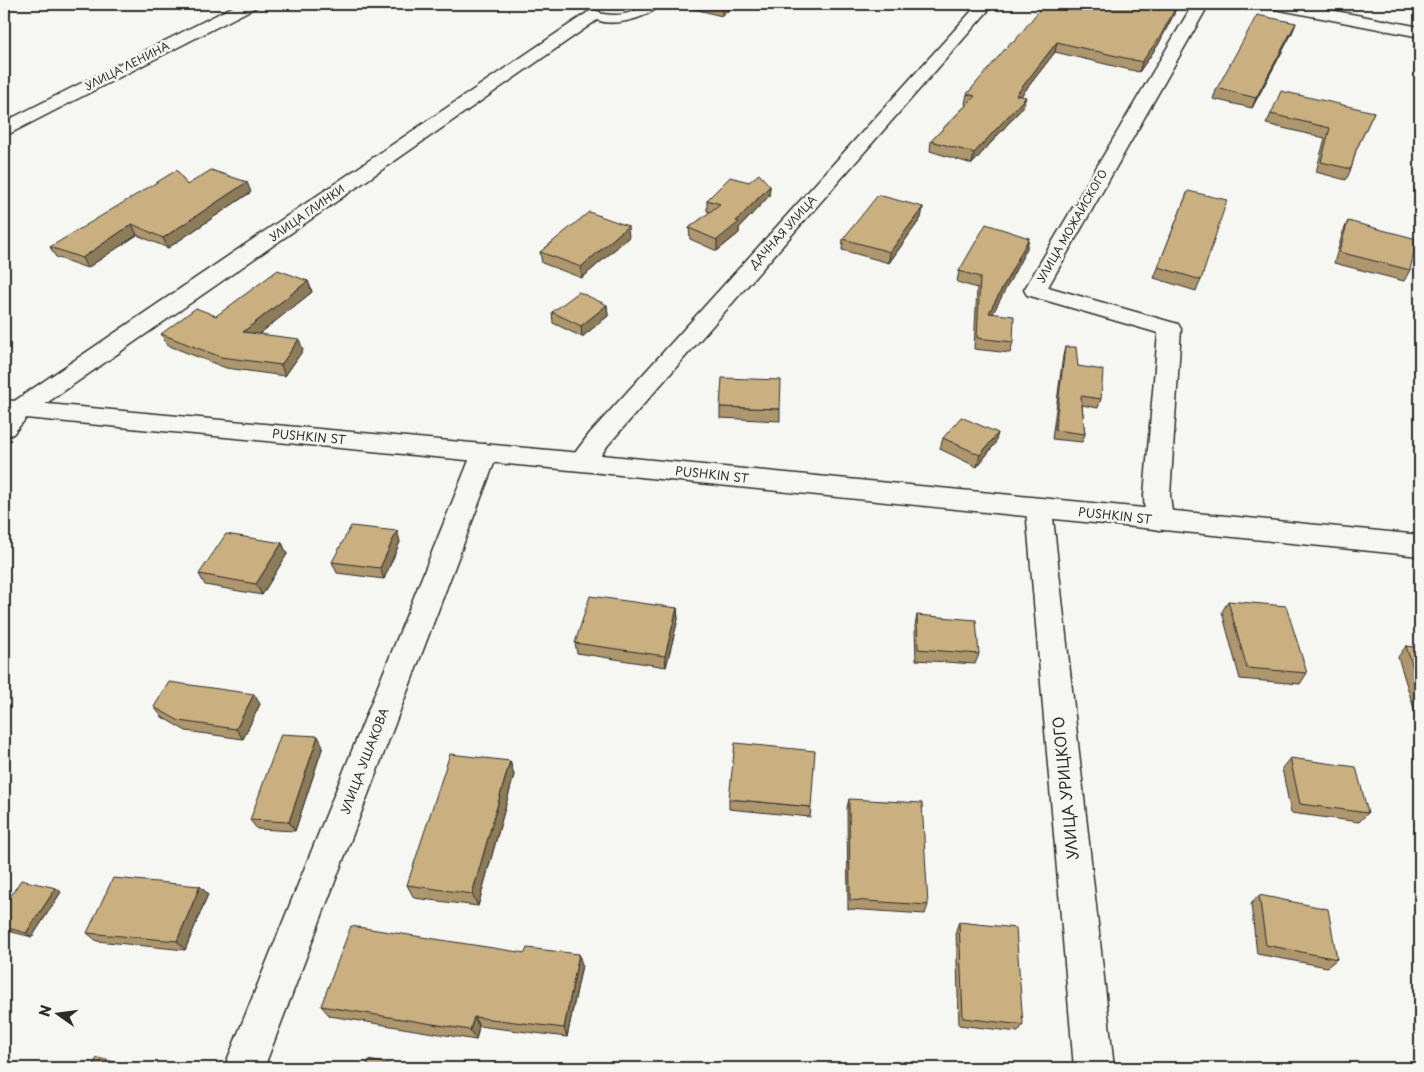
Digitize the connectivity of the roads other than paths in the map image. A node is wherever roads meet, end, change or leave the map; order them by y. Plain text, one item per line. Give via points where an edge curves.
1 (250, 4) edge
2 (656, 4) edge
3 (986, 4) edge
4 (1201, 4) edge
5 (1275, 4) edge
6 (594, 15) joint
7 (1420, 32) edge
8 (4, 129) edge
9 (9, 416) edge
10 (486, 453) junction
11 (581, 462) junction
12 (1040, 509) junction
13 (1159, 520) junction
14 (1420, 546) edge
15 (244, 1068) edge
16 (1094, 1068) edge

1 - 8 street, УЛИЦА ЛЕНИНА
2 - 6 lane via 626,19
3 - 11 street, ДАЧНАЯ УЛИЦА
4 - 13 street, УЛИЦА МОЖАЙСКОГО via 1035,290 1170,329 1157,495
5 - 7 street
6 - 9 street, УЛИЦА ГЛИНКИ
9 - 10 street, PUSHKIN ST
10 - 11 street, PUSHKIN ST
10 - 15 street, УЛИЦА УШАКОВА
11 - 12 street, PUSHKIN ST
12 - 13 street, PUSHKIN ST
12 - 16 street, УЛИЦА УРИЦКОГО
13 - 14 street, PUSHKIN ST

